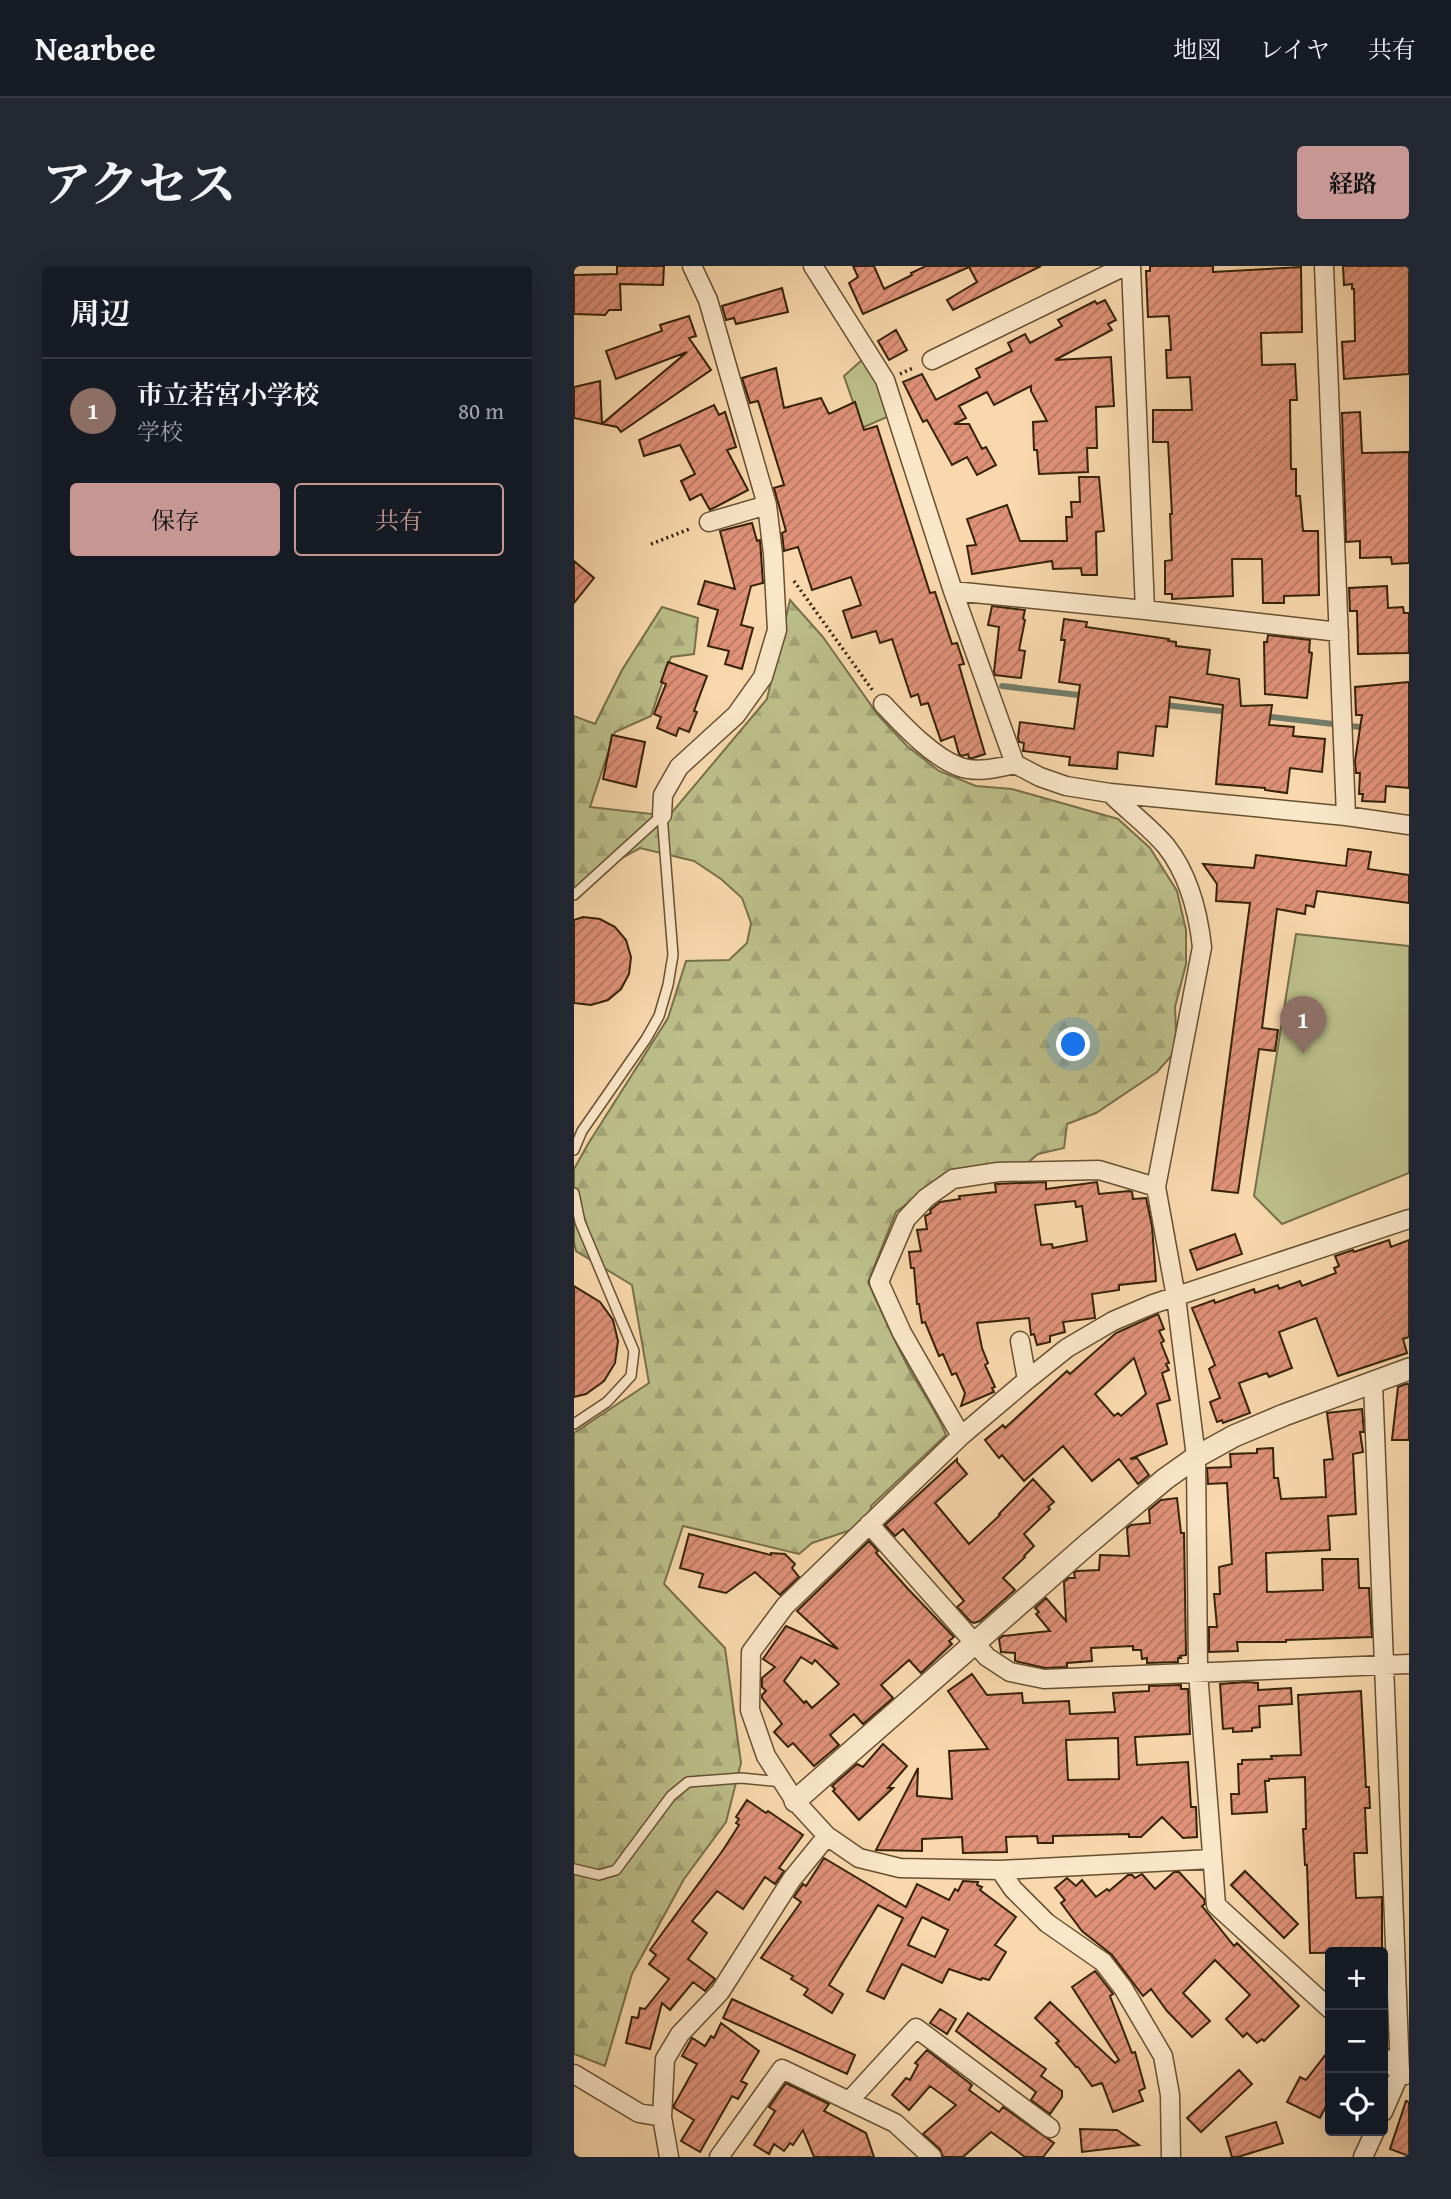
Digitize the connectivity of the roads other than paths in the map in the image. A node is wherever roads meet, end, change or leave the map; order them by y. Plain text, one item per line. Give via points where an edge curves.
1 (692, 266) edge
2 (813, 266) edge
3 (1125, 266) edge
4 (1131, 266) edge
5 (1324, 266) edge
6 (932, 360) road end
7 (767, 505) junction
8 (709, 522) road end
9 (953, 591) junction
10 (1145, 610) junction
11 (1339, 632) junction
12 (883, 704) road end
13 (1015, 764) junction
14 (1110, 793) junction
15 (662, 815) junction
16 (1346, 816) junction
17 (1409, 825) edge
18 (574, 895) edge
19 (574, 1150) edge
20 (1156, 1186) junction
21 (574, 1194) edge
22 (1409, 1219) edge
23 (1176, 1297) junction
24 (1020, 1341) dead end
25 (1409, 1369) edge
26 (1027, 1380) junction
27 (1373, 1383) junction
28 (574, 1423) edge
29 (961, 1436) junction
30 (1196, 1457) junction
31 (869, 1524) junction
32 (975, 1644) junction
33 (1409, 1664) edge
34 (1384, 1665) junction
35 (1198, 1672) junction
36 (782, 1782) junction
37 (795, 1801) junction
38 (827, 1836) junction
39 (1212, 1859) junction
40 (574, 1870) edge
41 (1000, 1870) junction
42 (1325, 2005) edge
43 (1388, 2061) edge
44 (574, 2074) edge
45 (1404, 2075) edge
46 (850, 2100) junction
47 (1388, 2103) edge
48 (662, 2117) junction
49 (1050, 2128) dead end
50 (1373, 2136) edge
51 (669, 2157) edge
52 (719, 2157) edge
53 (932, 2157) edge
54 (1171, 2157) edge
55 (1363, 2157) edge

1 - 7 street via 708,300
2 - 9 street via 885,380
3 - 6 street
4 - 10 street
5 - 11 street
7 - 8 street
7 - 15 street via 777,630 763,677 736,715 679,768 663,795
9 - 10 street
9 - 13 street
10 - 11 street
11 - 16 street
12 - 13 street via 938,754 961,768 990,770
13 - 14 street via 1066,786
14 - 16 street
14 - 20 street via 1164,844 1181,869 1198,916 1202,947
15 - 18 lane
15 - 19 lane via 673,955 668,985 646,1039 582,1131
16 - 17 street
20 - 23 street
20 - 29 street via 1099,1170 998,1172 953,1179 906,1219 879,1282 902,1333
21 - 28 lane via 580,1222 634,1351 631,1376 607,1402
22 - 23 street
23 - 26 street via 1113,1321 1067,1348
23 - 30 street
24 - 26 street
25 - 27 street
26 - 29 street
27 - 30 street via 1284,1415
27 - 34 street
29 - 31 street
30 - 32 street
30 - 35 street
31 - 32 street
31 - 36 street via 785,1606 751,1652 750,1710 766,1756
32 - 35 street via 1010,1672 1044,1679
32 - 37 street
33 - 34 street
34 - 35 street
34 - 45 street
35 - 39 street
36 - 37 street
36 - 40 lane via 741,1778 688,1782 671,1796 616,1870 598,1875
37 - 38 street
38 - 41 street via 859,1857 900,1868
38 - 48 street via 792,1880 720,1992 680,2034 665,2059
39 - 41 street
39 - 42 street via 1216,1905
41 - 54 street via 1047,1923 1103,1962 1123,1988 1163,2056 1170,2095
43 - 45 street
44 - 48 street via 639,2113
45 - 47 street
46 - 49 street via 916,2028
46 - 52 street via 782,2069
46 - 53 street via 895,2123
48 - 51 street
50 - 55 street

